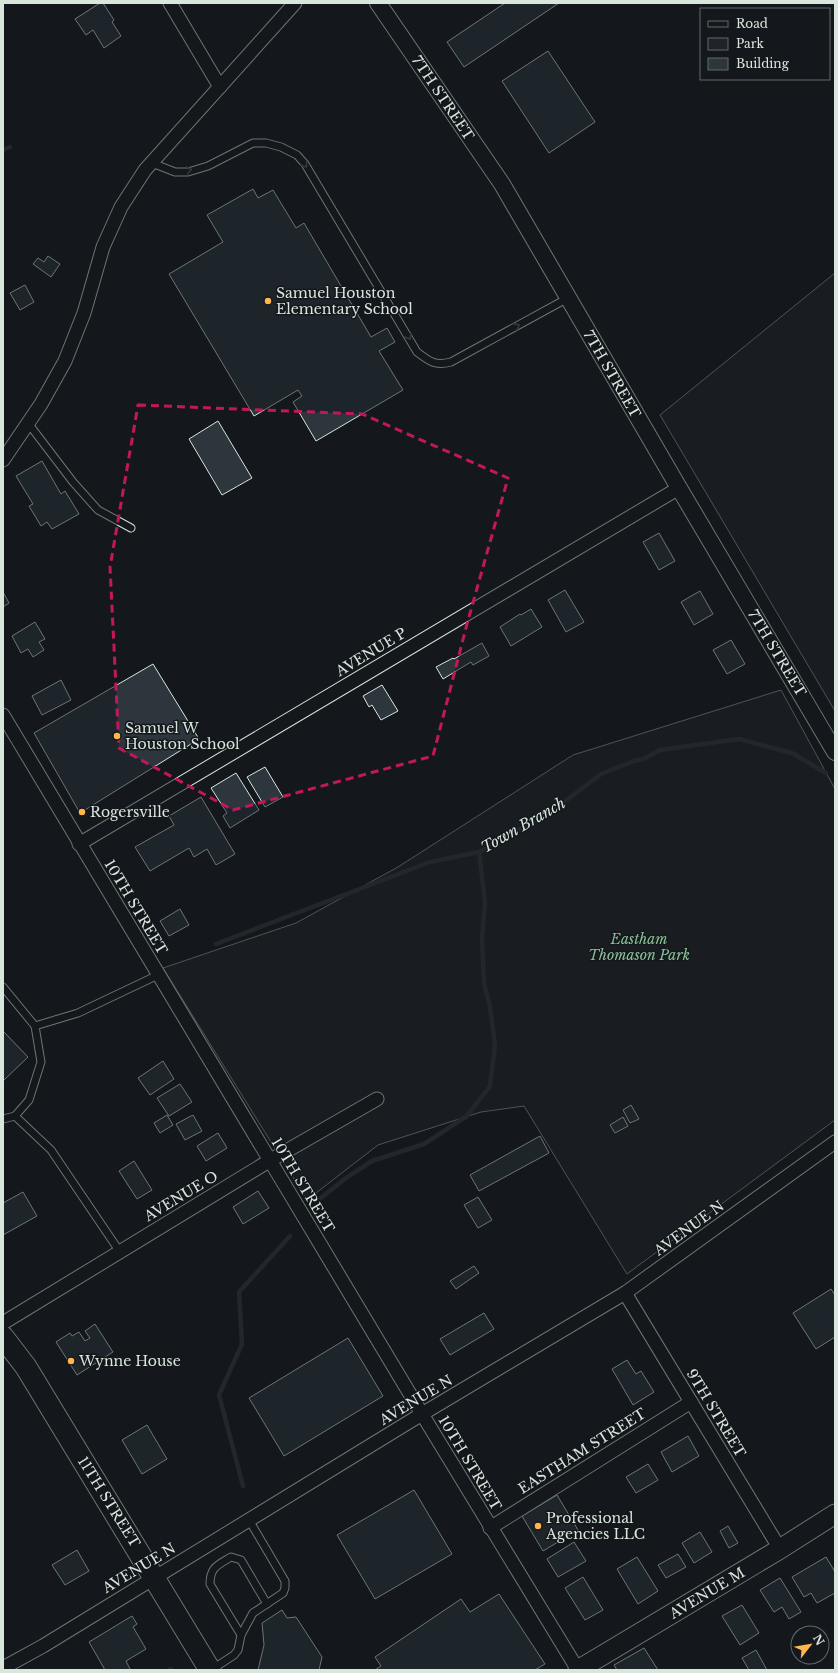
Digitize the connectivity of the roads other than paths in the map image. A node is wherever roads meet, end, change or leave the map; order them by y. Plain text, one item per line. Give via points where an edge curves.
1 (170, 3) edge
2 (295, 3) edge
3 (378, 3) edge
4 (220, 87) junction
5 (152, 163) junction
6 (568, 298) junction
7 (28, 423) junction
8 (3, 460) edge
9 (679, 488) junction
10 (131, 528) dead end
11 (3, 714) edge
12 (835, 752) edge
13 (79, 844) junction
14 (158, 975) junction
15 (3, 987) edge
16 (35, 1026) junction
17 (377, 1099) dead end
18 (15, 1116) junction
19 (3, 1119) edge
20 (835, 1142) edge
21 (270, 1161) junction
22 (120, 1252) junction
23 (625, 1293) junction
24 (3, 1323) edge
25 (3, 1337) edge
26 (691, 1402) junction
27 (422, 1414) junction
28 (835, 1514) edge
29 (249, 1520) junction
30 (490, 1528) junction
31 (780, 1549) junction
32 (155, 1578) junction
33 (267, 1604) junction
34 (241, 1635) junction
35 (3, 1668) edge
36 (210, 1670) edge
37 (578, 1670) edge

1 - 4 street
2 - 4 street
3 - 6 street, 7TH STREET via 502,184
4 - 5 street
5 -> 6 lane via 175,172 188,172 208,166 253,143 281,147 297,155 306,164 417,352 440,365 451,362
5 - 7 street via 121,207 103,247 84,313 65,361
6 - 9 street, 7TH STREET
7 - 8 street
7 - 10 lane via 98,510
9 - 12 street, 7TH STREET
9 - 13 street, AVENUE P
11 - 13 street, 10TH STREET
13 - 14 street, 10TH STREET
14 - 16 lane via 78,1013
14 - 21 street, 10TH STREET
15 - 16 lane
16 - 18 lane via 41,1062 29,1100
17 - 21 street, AVENUE O
18 - 19 lane
18 - 22 lane via 52,1150
20 - 23 street, AVENUE N
21 - 22 street, AVENUE O
21 - 27 street, 10TH STREET
22 - 24 street, AVENUE O
23 - 26 street, 9TH STREET
23 - 27 street, AVENUE N
25 - 32 main road, 11TH STREET via 26,1367
26 - 30 street, EASTHAM STREET
26 - 31 street, 9TH STREET
27 - 29 street, AVENUE N
27 - 30 street, 10TH STREET
28 - 31 main road, AVENUE M
29 - 32 street, AVENUE N
29 - 33 lane via 285,1581 284,1593
30 - 37 street, 10TH STREET
31 - 37 main road, AVENUE M
32 - 35 street, AVENUE N
32 - 36 main road, 11TH STREET
33 - 34 lane via 253,1613
33 - 34 lane via 241,1560 231,1557 214,1567 210,1575 210,1584
34 - 36 lane via 238,1650 234,1655

